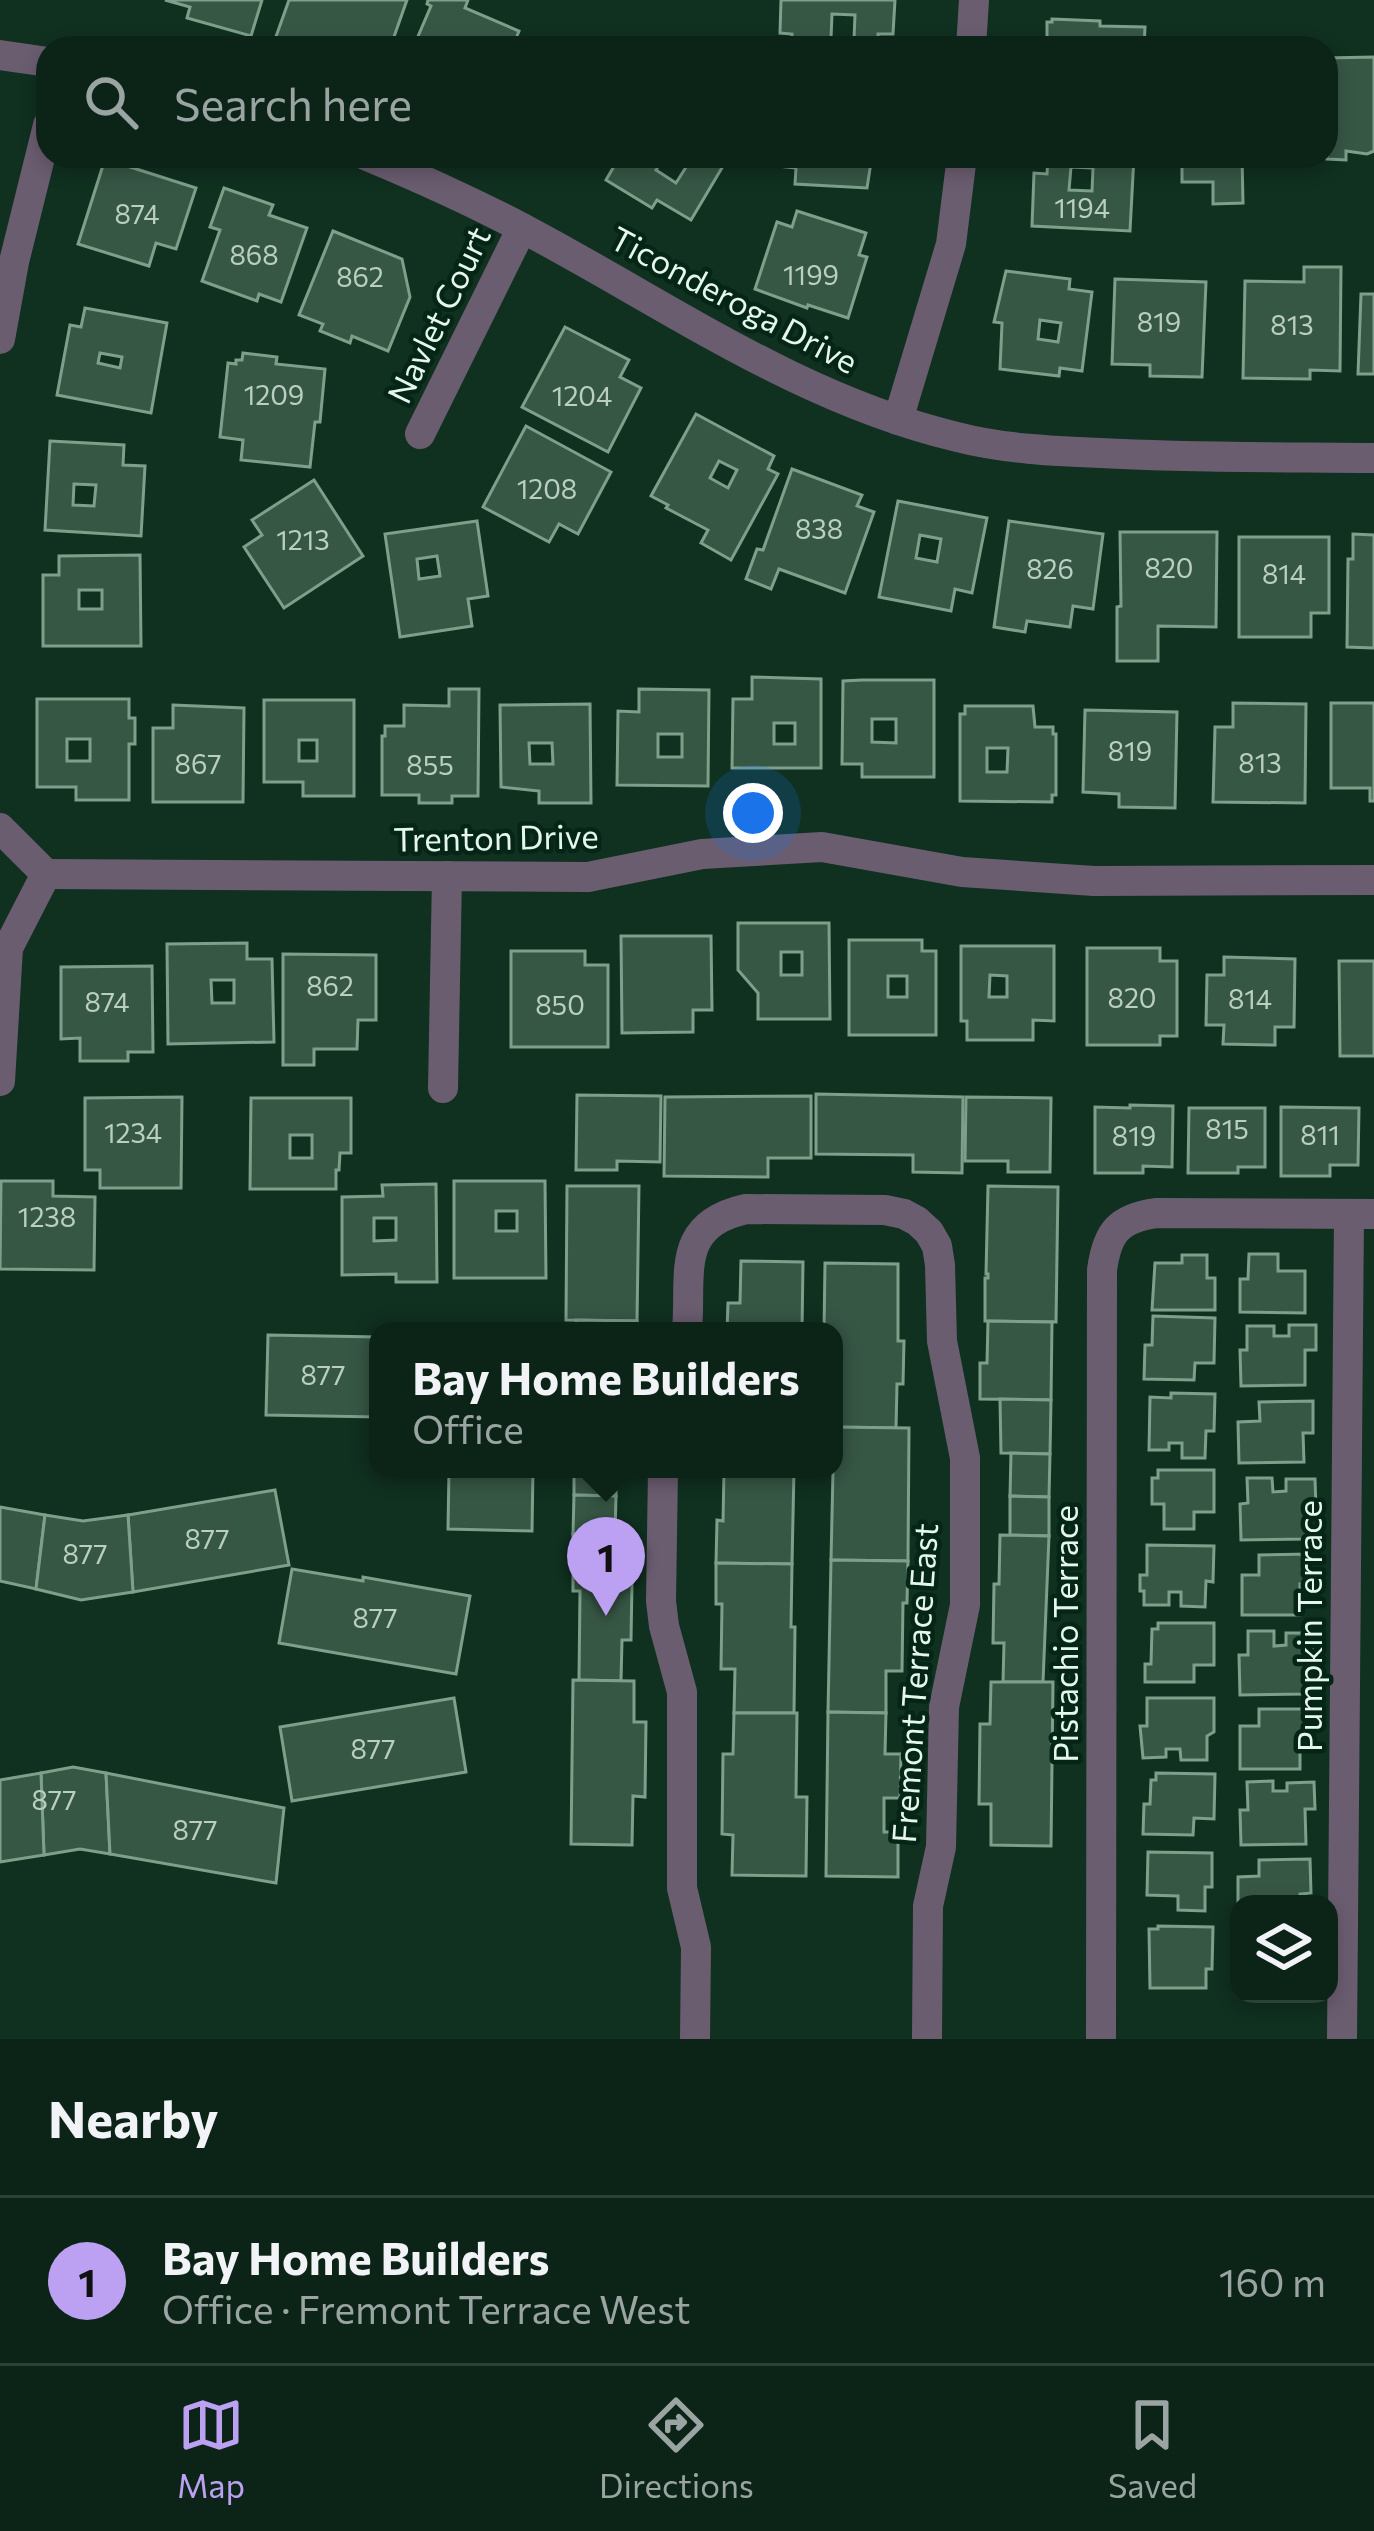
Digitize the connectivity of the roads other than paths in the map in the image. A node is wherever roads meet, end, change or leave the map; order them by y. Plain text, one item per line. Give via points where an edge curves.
1 (974, 0) edge
2 (972, 36) edge
3 (0, 55) edge
4 (36, 60) edge
5 (37, 168) edge
6 (393, 168) edge
7 (960, 168) edge
8 (523, 228) junction
9 (0, 339) edge
10 (898, 420) junction
11 (420, 434) dead end
12 (1374, 458) edge
13 (0, 828) edge
14 (46, 874) junction
15 (447, 876) junction
16 (1374, 880) edge
17 (0, 1081) edge
18 (443, 1088) dead end
19 (1362, 1214) edge
20 (687, 1322) edge
21 (663, 1478) edge
22 (695, 2039) edge
23 (927, 2039) edge
24 (1102, 2039) edge
25 (1342, 2039) edge

1 - 2 street
3 - 4 street
5 - 9 street
6 - 8 street, Ticonderoga Drive
7 - 10 street via 951,244
8 - 10 street, Ticonderoga Drive via 805,385
8 - 11 street, Navlet Court
10 - 12 street, Ticonderoga Drive via 1015,449
13 - 14 street
14 - 15 street, Trenton Drive
14 - 17 street via 8,948
15 - 16 street, Trenton Drive via 588,877 703,854 822,847 962,872 1094,881
15 - 18 street
19 - 24 street, Pistachio Terrace via 1157,1213 1124,1222 1107,1242
19 - 25 street, Pumpkin Terrace
20 - 23 street, Fremont Terrace East via 694,1245 725,1213 885,1210 904,1214 937,1246 942,1340 964,1457 964,1605 944,1707
21 - 22 street via 661,1601 682,1692 682,1888 696,1947

